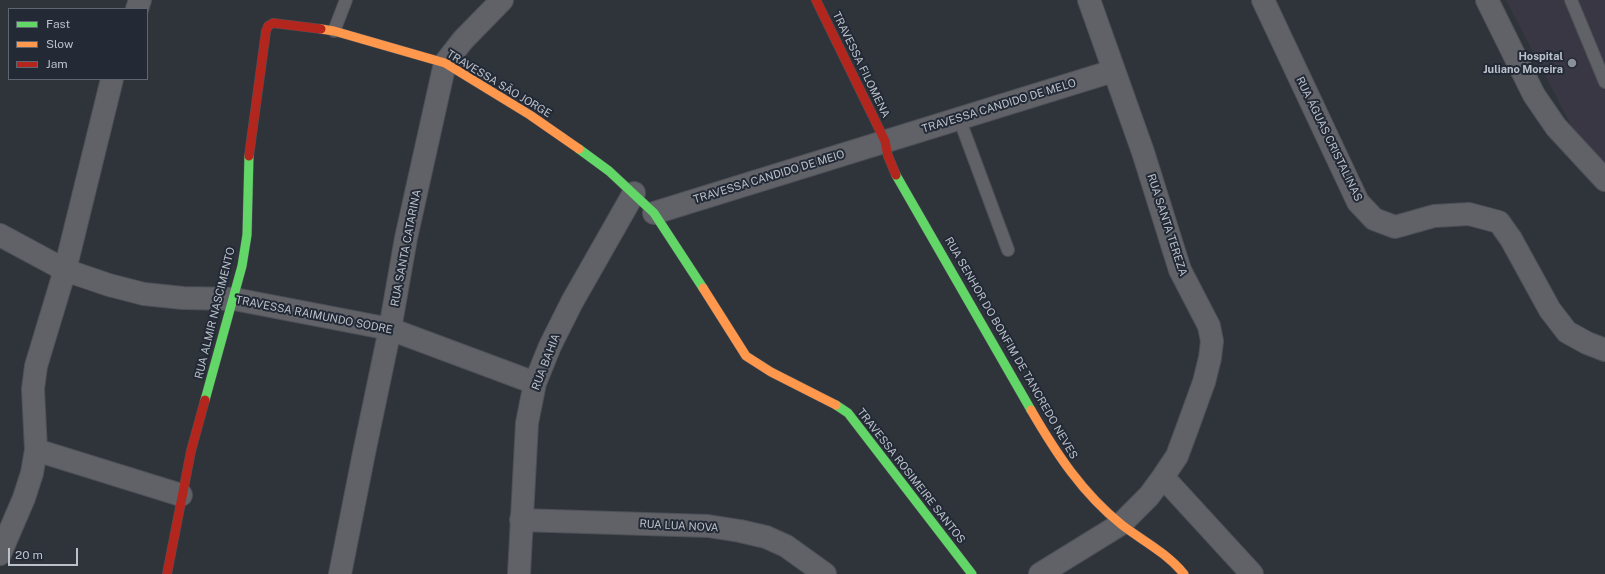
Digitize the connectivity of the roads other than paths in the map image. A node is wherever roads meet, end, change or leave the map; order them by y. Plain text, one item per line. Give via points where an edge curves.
1 (346, 0) edge
2 (502, 0) edge
3 (816, 0) edge
4 (1089, 0) edge
5 (1263, 0) edge
6 (1487, 0) edge
7 (1571, 0) edge
8 (266, 31) joint
9 (334, 31) junction
10 (445, 64) junction
11 (1113, 71) junction
12 (112, 80) edge
13 (1605, 82) edge
14 (959, 118) junction
15 (885, 141) junction
16 (1605, 180) edge
17 (634, 193) junction
18 (654, 214) junction
19 (0, 235) edge
20 (1008, 250) dead end
21 (65, 270) junction
22 (234, 300) junction
23 (390, 329) junction
24 (1605, 350) edge
25 (535, 383) junction
26 (36, 450) junction
27 (1163, 477) junction
28 (181, 495) junction
29 (522, 520) junction
30 (1121, 524) junction
31 (0, 554) edge
32 (1174, 570) edge
33 (167, 574) edge
34 (340, 574) edge
35 (519, 574) edge
36 (824, 574) edge
37 (972, 574) edge
38 (1040, 574) edge
39 (1252, 574) edge

1 - 9 lane
2 - 10 street via 462,40
3 - 15 street, TRAVESSA FILOMENA
4 - 11 street, RUA SANTA TEREZA
5 - 24 street, RUA ÁGUAS CRISTALINAS via 1358,202 1374,219 1395,227 1434,216 1468,214 1499,222 1550,310 1567,332
6 - 16 street via 1534,95 1556,127
7 - 13 lane
8 - 9 street, TRAVESSA SÃO JORGE via 273,23
8 - 22 street, RUA ALMIR NASCIMENTO via 248,167 247,235
9 - 10 street, TRAVESSA SÃO JORGE
10 - 17 street, TRAVESSA SÃO JORGE via 530,115 609,171
10 - 23 street, RUA SANTA CATARINA via 406,238
11 - 14 street, TRAVESSA CANDIDO DE MELO
11 - 27 street, RUA SANTA TEREZA via 1143,152 1180,270 1209,326 1212,341 1199,396 1177,456
12 - 21 street
14 - 15 street, TRAVESSA CANDIDO DE MELO
14 - 20 lane
15 - 18 street, TRAVESSA CANDIDO DE MEIO
15 - 30 street, RUA SENHOR DO BONFIM DE TANCREDO NEVES via 896,176 1053,448 1079,484
17 - 18 street, TRAVESSA ROSIMEIRE SANTOS
17 - 25 street, RUA BAHIA via 572,302
18 - 37 street, TRAVESSA ROSIMEIRE SANTOS via 746,356 762,368 818,394 848,413
19 - 21 street, TRAVESSA RAIMUNDO SODRE
21 - 22 street, TRAVESSA RAIMUNDO SODRE via 144,294
21 - 26 street via 36,366 32,389
22 - 23 street, TRAVESSA RAIMUNDO SODRE
22 - 28 street, RUA ALMIR NASCIMENTO
23 - 25 street, TRAVESSA RAIMUNDO SODRE
23 - 34 street, RUA SANTA CATARINA
25 - 29 street, RUA BAHIA via 527,423
26 - 28 street
26 - 31 street via 24,498
27 - 30 street, RUA SANTA TEREZA via 1149,496
27 - 39 street
28 - 33 street, RUA ALMIR NASCIMENTO
29 - 35 street, RUA BAHIA
29 - 36 street, RUA LUA NOVA via 708,526 740,531 766,537 786,546
30 - 32 street, RUA SENHOR DO BONFIM DE TANCREDO NEVES
30 - 38 street, RUA SANTA TEREZA

